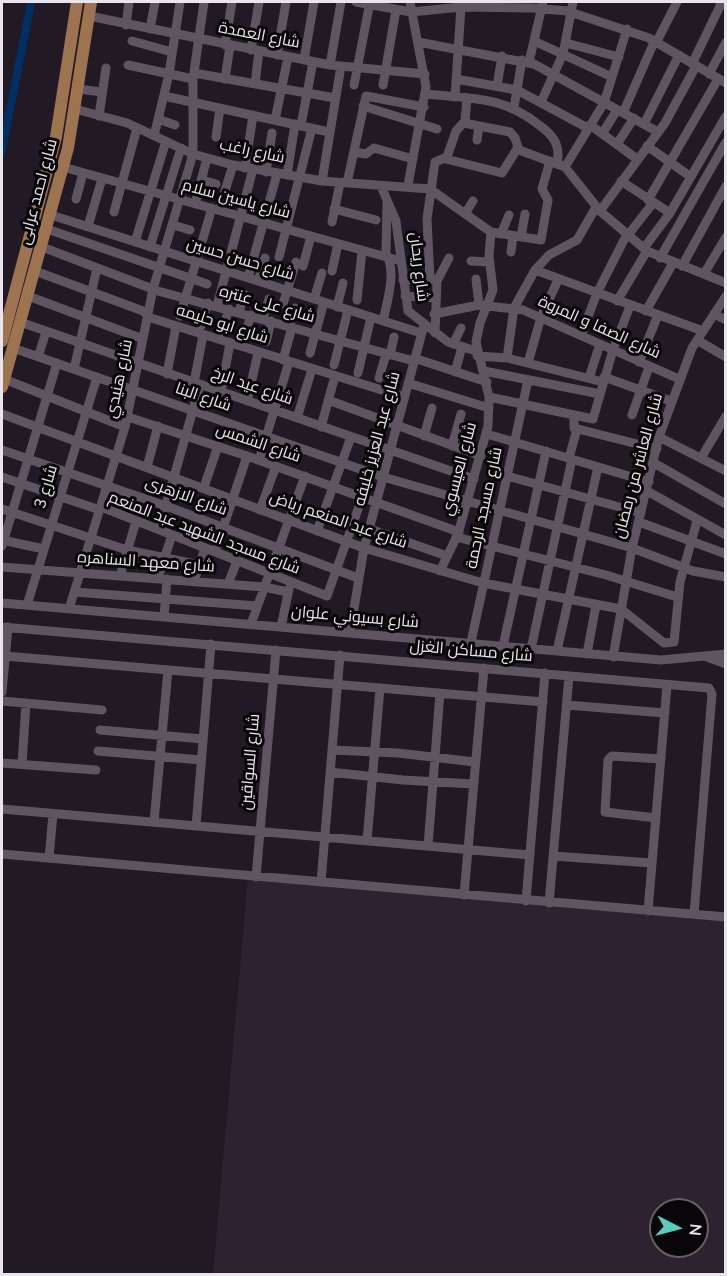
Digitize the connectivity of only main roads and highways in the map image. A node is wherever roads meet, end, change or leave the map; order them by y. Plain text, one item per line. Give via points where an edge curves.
1 (77, 2) edge
2 (91, 2) edge
3 (2, 341) edge
4 (3, 383) edge

1 - 3 main road, شارع احمد عرابى via 56,137
2 - 4 main road, شارع احمد عرابى via 63,167

